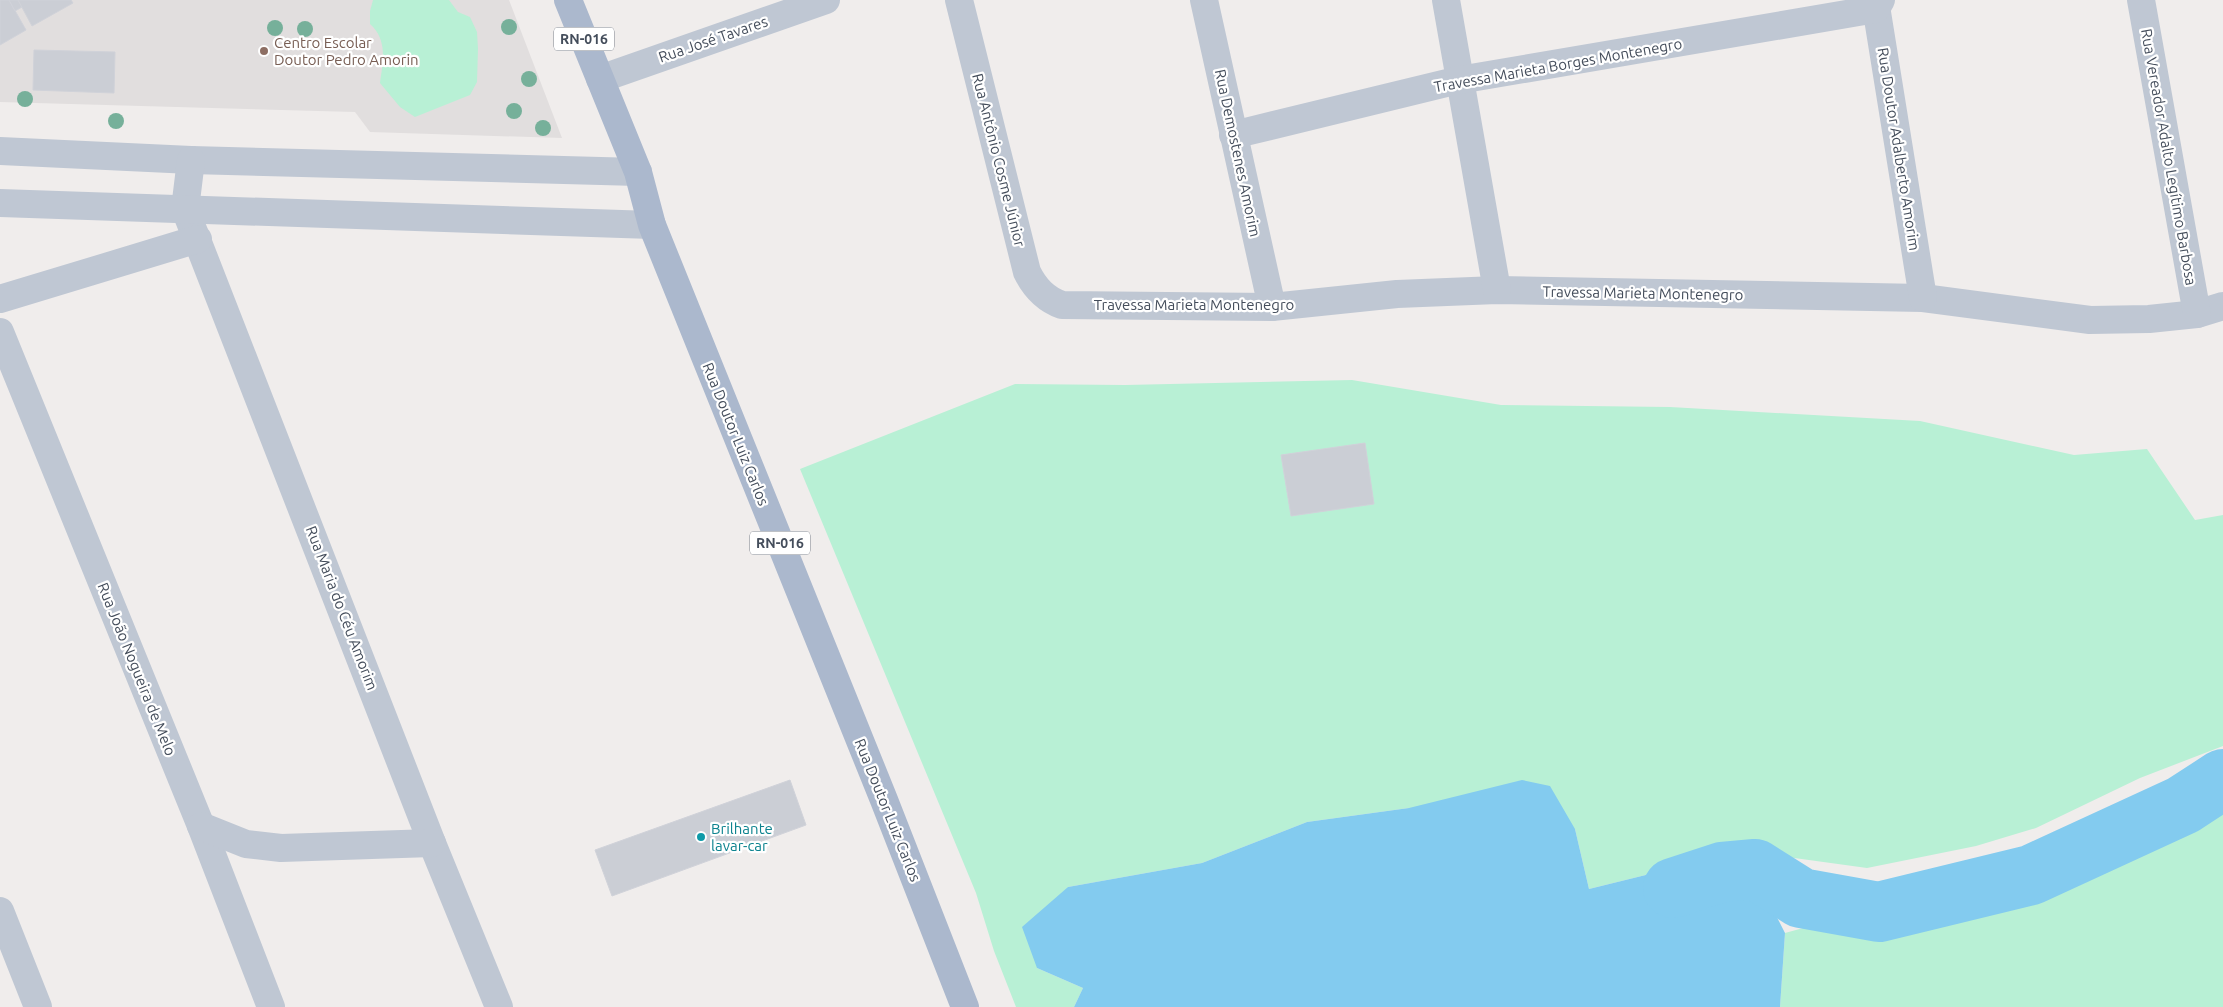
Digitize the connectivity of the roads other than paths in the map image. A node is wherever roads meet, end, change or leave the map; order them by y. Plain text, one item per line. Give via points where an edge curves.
1 (568, 0) edge
2 (826, 0) edge
3 (960, 0) edge
4 (1204, 0) edge
5 (1446, 0) edge
6 (2141, 0) edge
7 (1878, 3) edge
8 (600, 79) junction
9 (1460, 80) junction
10 (1233, 134) junction
11 (0, 151) edge
12 (191, 160) junction
13 (638, 172) junction
14 (0, 203) edge
15 (185, 209) junction
16 (652, 225) junction
17 (198, 239) junction
18 (1497, 290) junction
19 (1923, 298) junction
20 (0, 299) edge
21 (1062, 305) joint
22 (2223, 306) edge
23 (1272, 307) junction
24 (2197, 314) junction
25 (0, 332) edge
26 (201, 826) junction
27 (432, 843) junction
28 (0, 910) edge
29 (38, 1007) edge
30 (271, 1007) edge
31 (499, 1007) edge
32 (965, 1007) edge

1 - 8 main road, Rua Doutor Luiz Carlos / RN-016
2 - 8 street, Rua José Tavares
3 - 21 street, Rua Antônio Cosme Júnior via 1027,272 1049,300
4 - 10 street, Rua Demostenes Amorim
5 - 9 street
6 - 24 street, Rua Vereador Adalto Legítimo Barbosa
7 - 9 street, Travessa Marieta Borges Montenegro
7 - 19 street, Rua Doutor Adalberto Amorim
8 - 13 main road, Rua Doutor Luiz Carlos / RN-016
9 - 10 street, Travessa Marieta Borges Montenegro
9 - 18 street
10 - 23 street, Rua Demostenes Amorim
11 - 12 street
12 - 13 street
12 - 15 street
13 - 16 main road, Rua Doutor Luiz Carlos / RN-016
14 - 15 street
15 - 16 street
15 - 17 street, Rua Maria do Céu Amorim
16 - 32 main road, Rua Doutor Luiz Carlos / RN-016
17 - 20 street
17 - 27 street, Rua Maria do Céu Amorim
18 - 19 street, Travessa Marieta Montenegro
18 - 23 street, Travessa Marieta Montenegro via 1397,294
19 - 24 street, Travessa Marieta Montenegro via 2090,320
21 - 23 street, Travessa Marieta Montenegro
22 - 24 street, Travessa Marieta Montenegro
25 - 26 street, Rua João Nogueira de Melo
26 - 27 street via 246,844 281,848
26 - 30 street, Rua João Nogueira de Melo
27 - 31 street, Rua Maria do Céu Amorim
28 - 29 street

